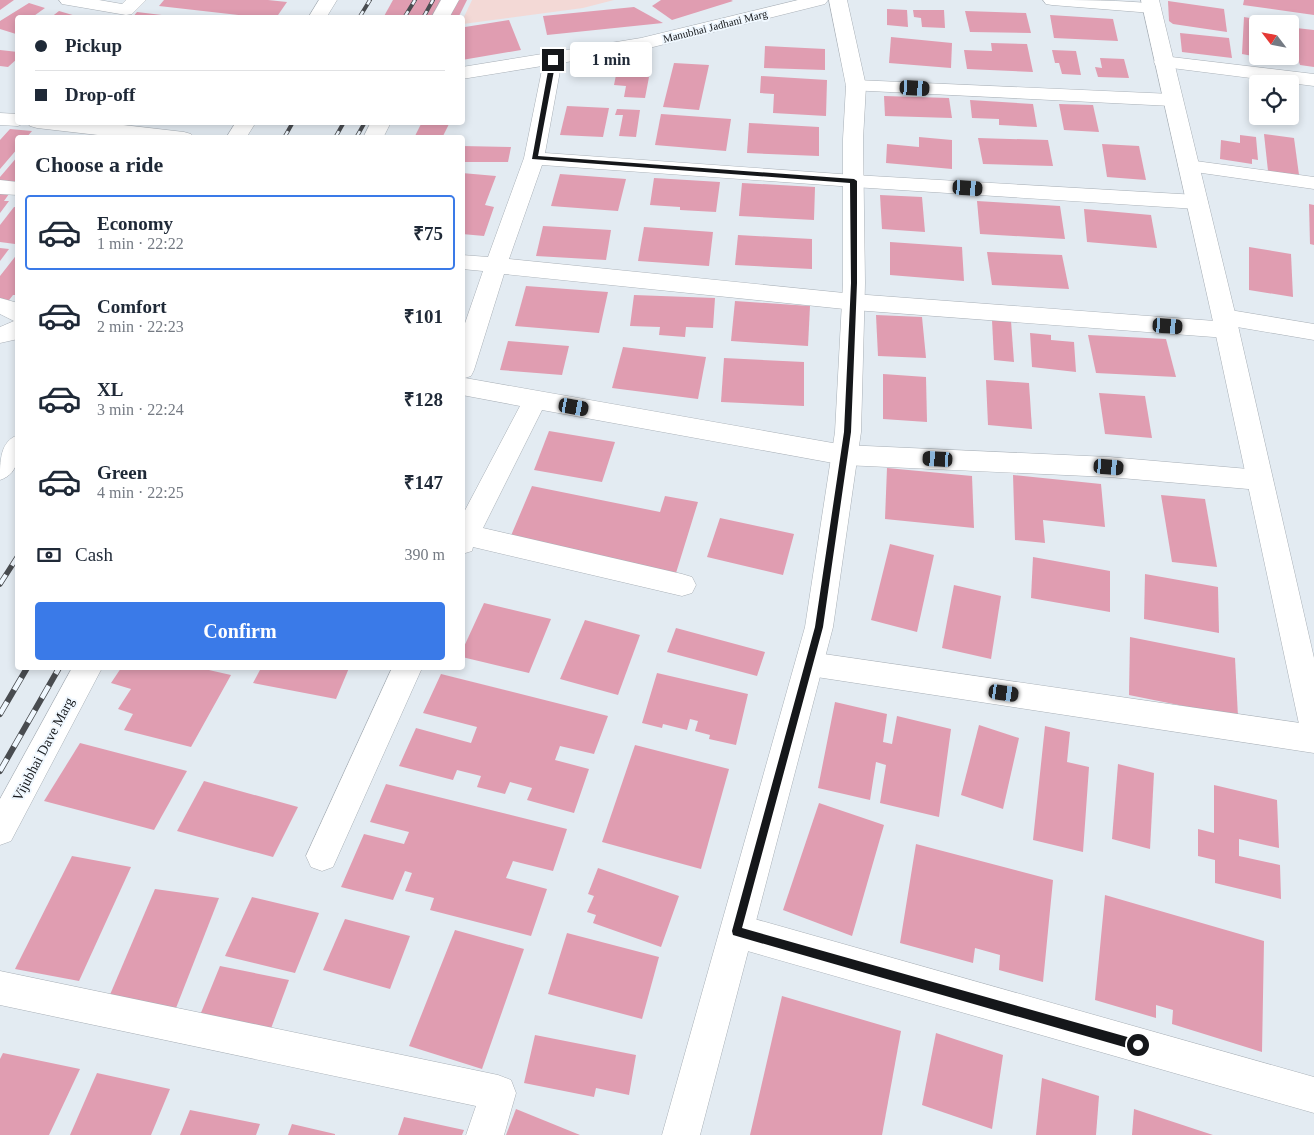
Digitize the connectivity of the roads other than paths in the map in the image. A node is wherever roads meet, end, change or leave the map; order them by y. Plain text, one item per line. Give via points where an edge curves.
1 (68, 0) edge
2 (137, 0) edge
3 (328, 0) edge
4 (450, 0) edge
5 (819, 0) edge
6 (838, 0) edge
7 (1052, 0) edge
8 (1151, 4) edge
9 (319, 15) edge
10 (442, 15) edge
11 (553, 60) junction
12 (1163, 62) junction
13 (465, 72) edge
14 (1314, 80) edge
15 (856, 86) junction
16 (1172, 100) junction
17 (0, 119) edge
18 (15, 120) edge
19 (65, 125) edge
20 (156, 135) edge
21 (534, 158) junction
22 (1188, 166) junction
23 (854, 181) junction
24 (1314, 183) edge
25 (0, 187) edge
26 (15, 189) edge
27 (1197, 202) junction
28 (465, 262) edge
29 (496, 265) junction
30 (854, 302) junction
31 (0, 306) edge
32 (15, 311) edge
33 (1226, 324) junction
34 (15, 330) edge
35 (1314, 332) edge
36 (0, 335) edge
37 (465, 361) edge
38 (465, 387) edge
39 (535, 400) junction
40 (15, 448) edge
41 (844, 455) junction
42 (0, 470) edge
43 (1260, 480) junction
44 (465, 535) edge
45 (465, 537) edge
46 (682, 585) dead end
47 (810, 664) junction
48 (86, 670) edge
49 (406, 670) edge
50 (1314, 724) edge
51 (1314, 739) edge
52 (0, 830) edge
53 (322, 856) dead end
54 (737, 931) junction
55 (0, 988) edge
56 (1314, 1095) edge
57 (484, 1135) edge
58 (681, 1135) edge

1 - 2 street via 126,10
3 - 9 street
4 - 10 street
5 - 11 street, Manubhai Jadhani Marg via 650,42
6 - 15 street
7 - 8 street
8 - 12 street
11 - 13 street, Manubhai Jadhani Marg
11 - 21 street
12 - 14 street
12 - 16 street
15 - 16 street
15 - 23 street
16 - 22 street
17 - 18 street
19 - 20 street
21 - 23 street
21 - 29 street
22 - 24 street
22 - 27 street
23 - 27 street
23 - 30 street
25 - 26 street
27 - 33 street
28 - 29 street
29 - 30 street
29 - 37 street
30 - 33 street
30 - 41 street
31 - 32 street
33 - 35 street
33 - 43 street
34 - 36 street
38 - 39 street
39 - 41 street
39 - 44 street
40 - 42 street
41 - 43 street via 1109,467
41 - 47 street via 819,627
43 - 50 street
45 - 46 street
47 - 51 street
47 - 54 street
48 - 52 street, Vijubhai Dave Marg
49 - 53 street
54 - 56 street
54 - 58 street
55 - 57 street via 498,1093

